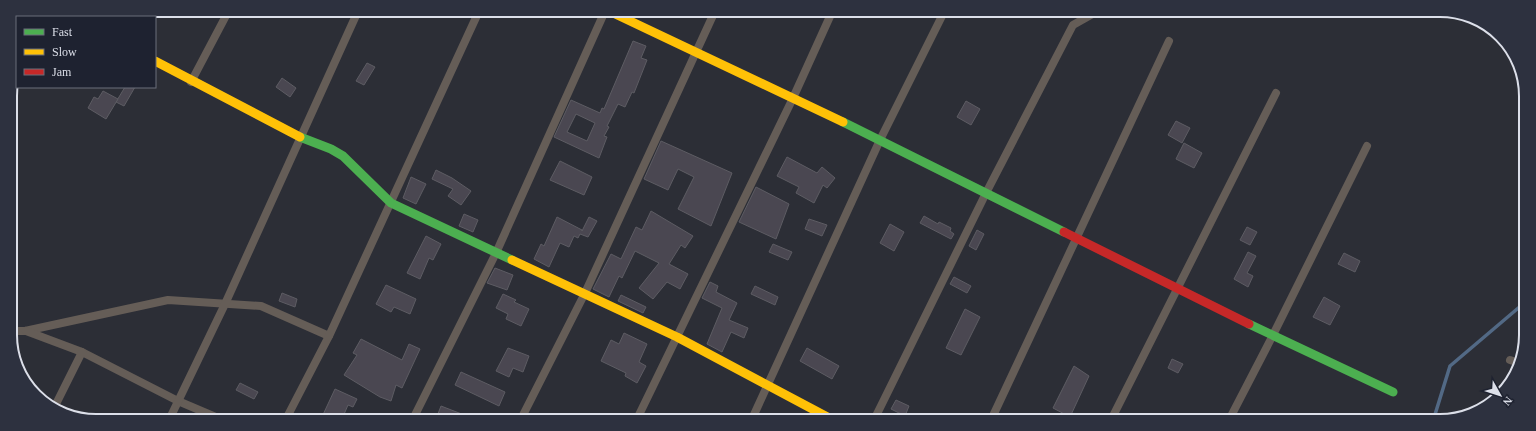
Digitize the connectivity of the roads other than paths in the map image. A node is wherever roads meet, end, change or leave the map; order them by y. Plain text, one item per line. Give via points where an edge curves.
1 (225, 17) edge
2 (355, 17) edge
3 (476, 17) edge
4 (602, 17) edge
5 (622, 17) edge
6 (712, 17) edge
7 (830, 17) edge
8 (942, 17) edge
9 (1087, 17) edge
10 (1169, 41) dead end
11 (696, 52) junction
12 (156, 62) edge
13 (191, 82) junction
14 (1276, 93) dead end
15 (793, 98) junction
16 (300, 137) junction
17 (880, 140) junction
18 (1367, 146) dead end
19 (986, 193) junction
20 (391, 203) junction
21 (1076, 238) junction
22 (496, 252) junction
23 (1176, 289) junction
24 (585, 293) junction
25 (225, 304) junction
26 (17, 331) edge
27 (25, 331) junction
28 (1274, 335) junction
29 (329, 336) junction
30 (677, 337) junction
31 (82, 352) junction
32 (1510, 360) dead end
33 (1514, 361) edge
34 (768, 386) junction
35 (1393, 392) dead end
36 (178, 401) junction
37 (57, 403) edge
38 (172, 414) edge
39 (209, 414) edge
40 (288, 414) edge
41 (415, 414) edge
42 (524, 414) edge
43 (639, 414) edge
44 (755, 414) edge
45 (822, 414) edge
46 (877, 414) edge
47 (995, 414) edge
48 (1114, 414) edge
49 (1232, 414) edge

1 - 13 street
2 - 16 street
3 - 20 street
4 - 22 street
5 - 11 street
6 - 11 street
7 - 15 street
8 - 17 street
9 - 19 street via 1073,25
10 - 21 street
11 - 15 street
11 - 24 street
12 - 13 street
13 - 16 street
14 - 23 street
15 - 17 street
15 - 30 street
16 - 20 street via 342,156
16 - 25 street
17 - 19 street
17 - 34 street
18 - 28 street
19 - 21 street
19 - 46 street
20 - 22 street
20 - 29 street
21 - 23 street
21 - 47 street
22 - 24 street
22 - 41 street
23 - 28 street
23 - 48 street
24 - 30 street
24 - 42 street
25 - 27 street via 168,300
25 - 29 street via 261,306
25 - 36 street
26 - 27 street
27 - 31 street
28 - 35 street
28 - 49 street
29 - 40 street
30 - 34 street
30 - 43 street
31 - 36 street
31 - 37 street
32 - 33 street
34 - 44 street
34 - 45 street
36 - 38 street
36 - 39 street

